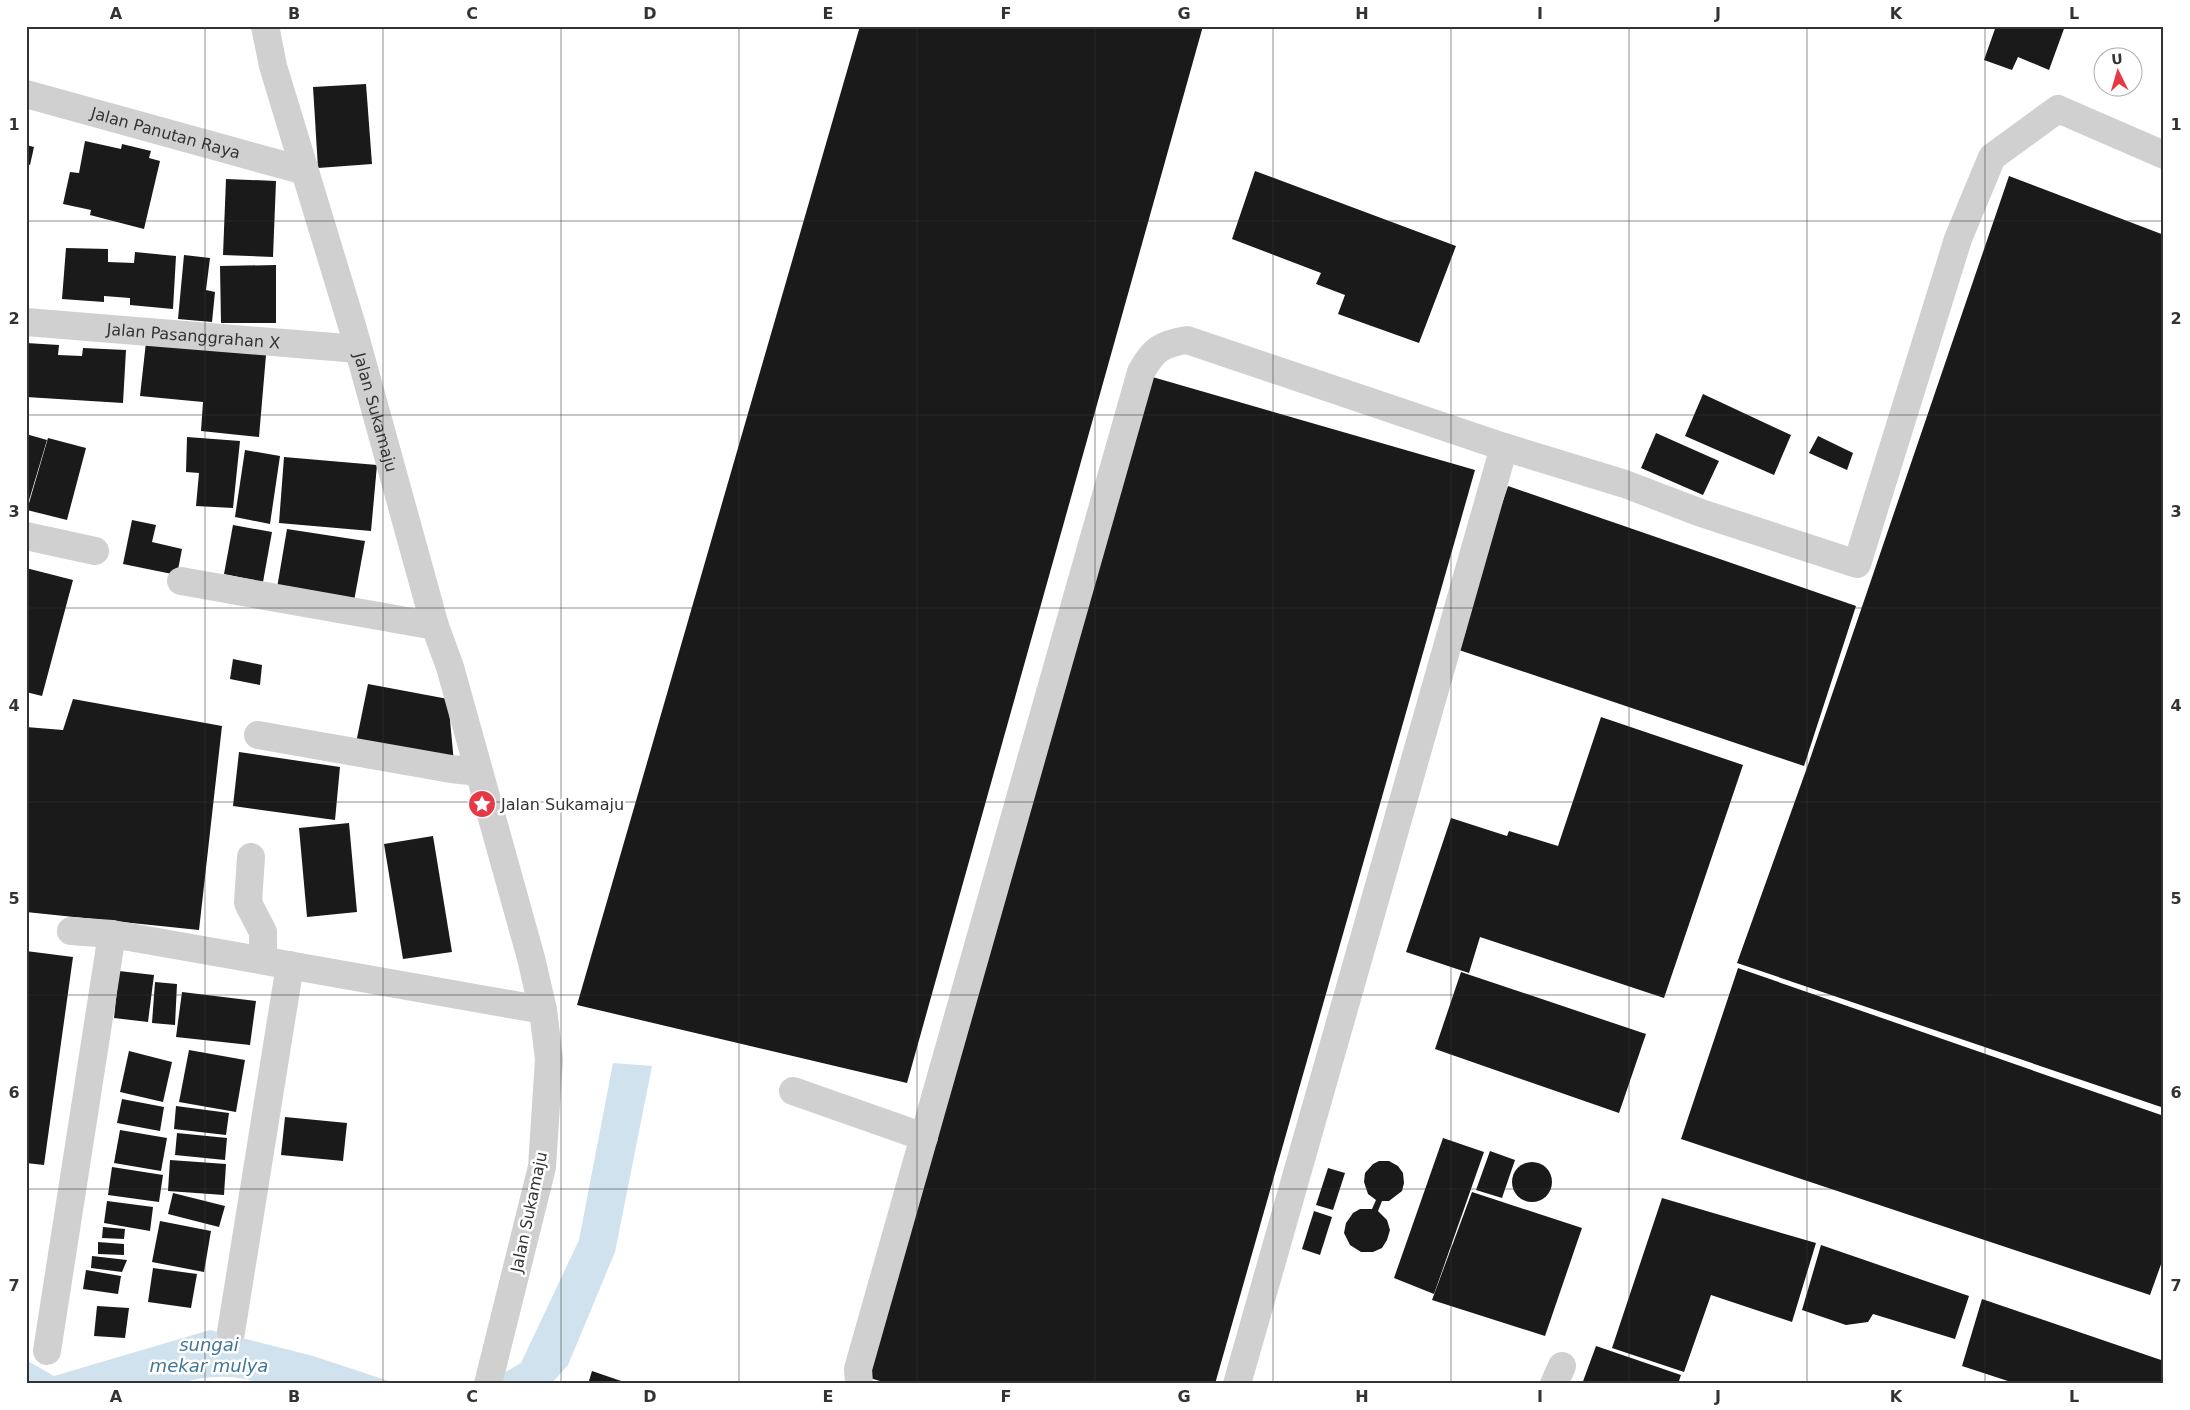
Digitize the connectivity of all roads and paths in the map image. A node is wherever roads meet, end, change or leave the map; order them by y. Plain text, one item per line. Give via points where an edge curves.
1 (265, 26) edge
2 (26, 94) edge
3 (2164, 155) edge
4 (305, 171) junction
5 (26, 322) edge
6 (358, 349) junction
7 (1504, 446) junction
8 (26, 536) edge
9 (95, 552) dead end
10 (181, 580) dead end
11 (435, 626) junction
12 (258, 735) dead end
13 (479, 772) junction
14 (251, 856) dead end
15 (71, 931) dead end
16 (112, 934) junction
17 (263, 960) junction
18 (290, 965) junction
19 (543, 1010) junction
20 (793, 1091) dead end
21 (924, 1137) junction
22 (231, 1332) dead end
23 (47, 1350) dead end
24 (491, 1372) edge
25 (858, 1384) edge
26 (1237, 1384) edge

1 - 4 street, Jalan Sukamaju
2 - 4 street, Jalan Panutan Raya
3 - 7 street via 2058,110 1992,157 1958,239 1857,564
4 - 6 street, Jalan Sukamaju
5 - 6 street, Jalan Pasanggrahan X
6 - 11 street, Jalan Sukamaju
7 - 21 street via 1187,340 1168,342 1150,355 1138,382
7 - 26 street
8 - 9 street
10 - 11 street
11 - 13 street, Jalan Sukamaju via 450,667
12 - 13 street
13 - 19 street, Jalan Sukamaju
14 - 17 street via 248,903 263,932
15 - 16 street
16 - 17 street
16 - 23 street
17 - 18 street
18 - 19 street
18 - 22 street
19 - 24 street, Jalan Sukamaju via 549,1059 542,1167
20 - 21 street
21 - 25 street via 858,1369

